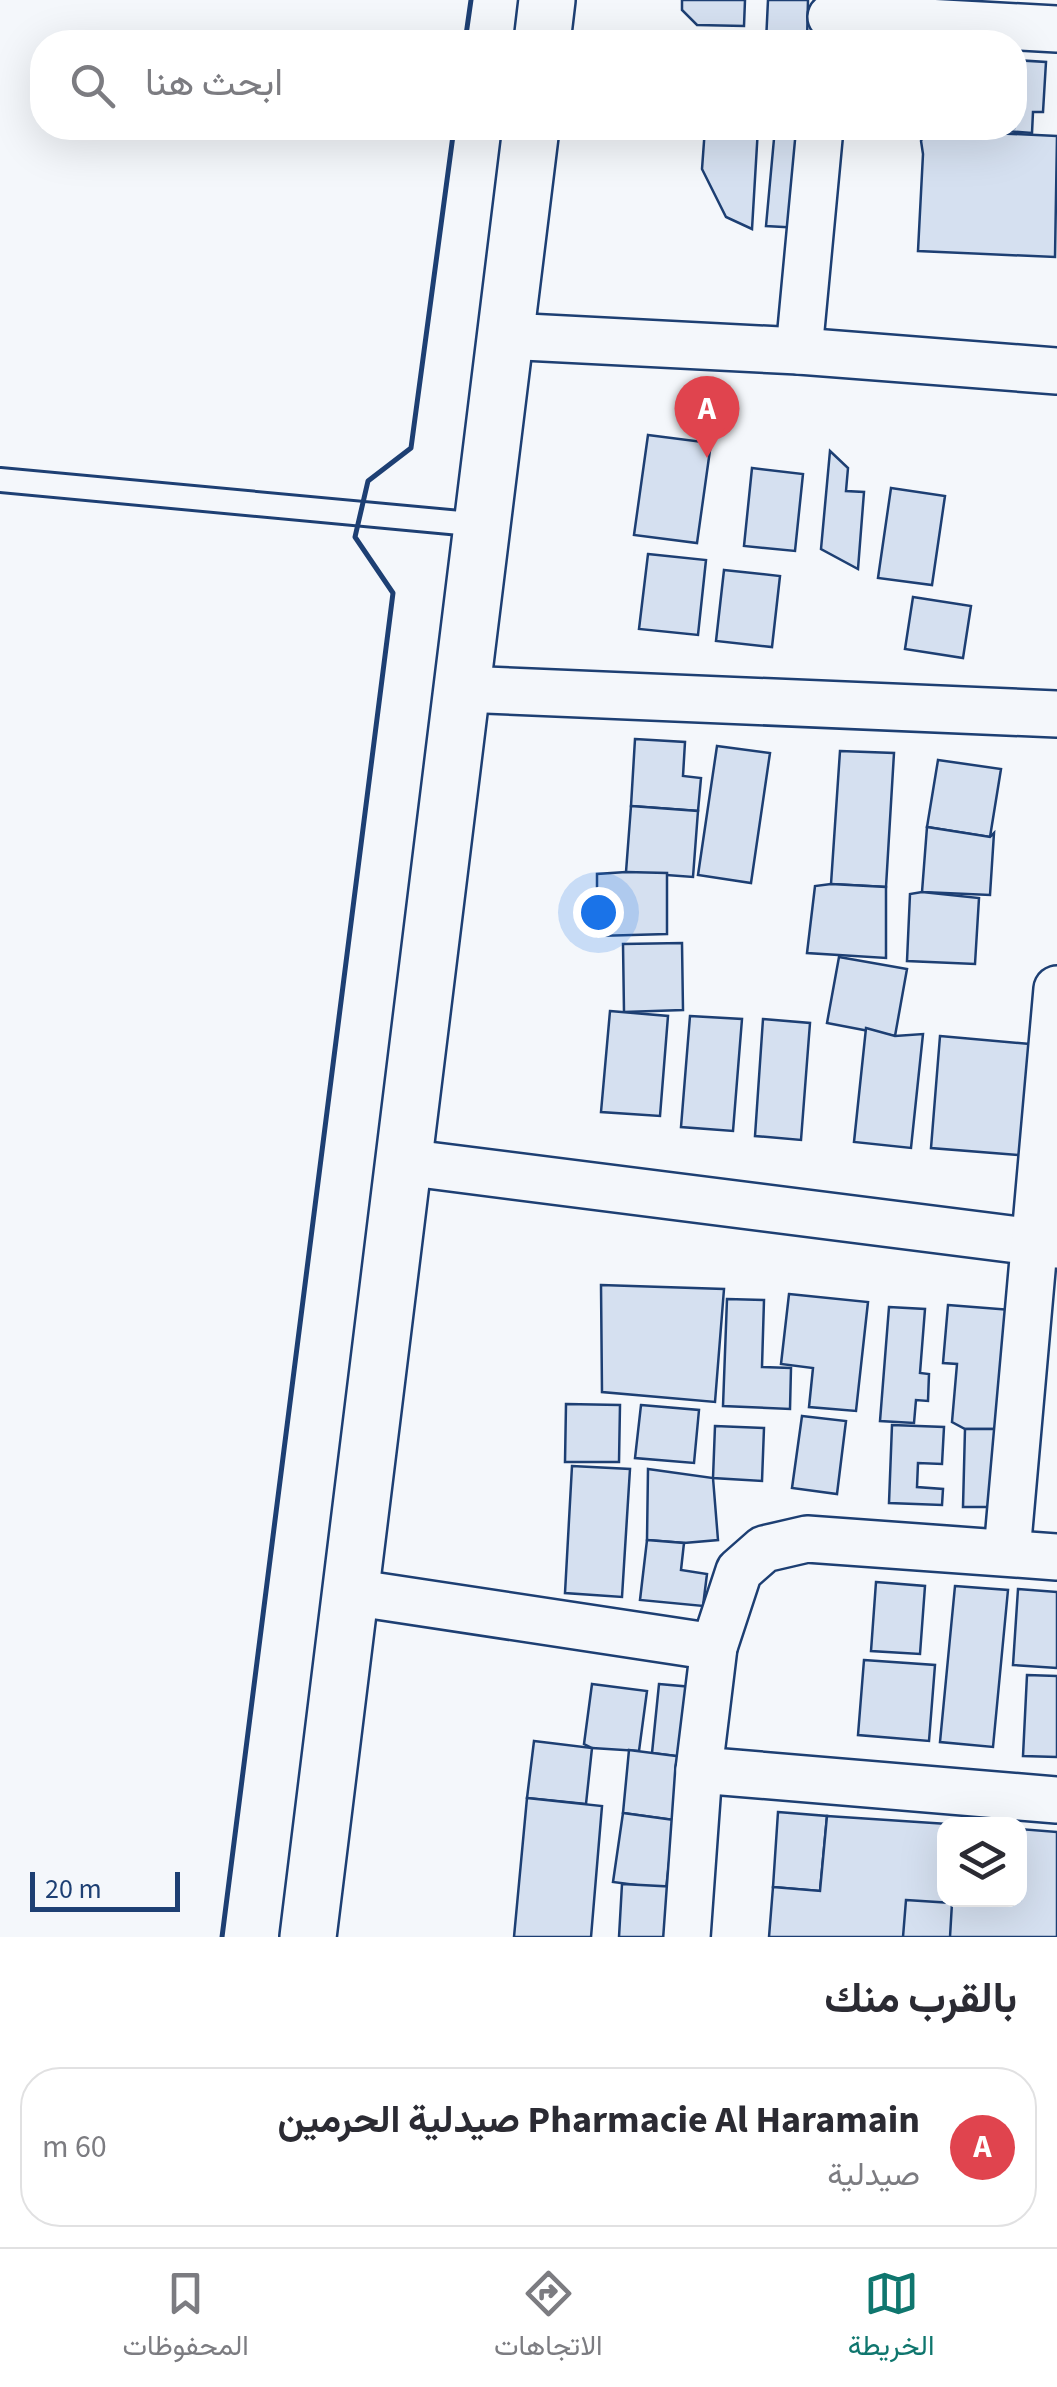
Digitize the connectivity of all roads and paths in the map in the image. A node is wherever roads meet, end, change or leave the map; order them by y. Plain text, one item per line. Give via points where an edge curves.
1 (547, 0) edge
2 (831, 20) edge
3 (1057, 29) edge
4 (543, 30) edge
5 (530, 140) edge
6 (819, 140) edge
7 (505, 336) junction
8 (799, 351) junction
9 (1057, 371) edge
10 (0, 480) edge
11 (482, 524) junction
12 (462, 689) junction
13 (1057, 714) edge
14 (1057, 989) edge
15 (404, 1162) junction
16 (1046, 1244) edge
17 (1007, 1552) junction
18 (1057, 1557) edge
19 (351, 1592) junction
20 (714, 1647) junction
21 (698, 1770) junction
22 (1057, 1800) edge
23 (308, 1937) edge
24 (688, 1937) edge

1 - 4 main road
2 - 3 street
5 - 7 main road
6 - 8 street
7 - 8 street
7 - 11 main road
8 - 9 street
10 - 11 lane
11 - 12 main road
12 - 13 street
12 - 15 main road
14 - 16 street
15 - 16 street
15 - 19 main road
16 - 17 street
17 - 18 street
17 - 20 street via 807,1540 764,1549 739,1571
19 - 20 street
19 - 23 main road
20 - 21 street
21 - 22 street
21 - 24 street

